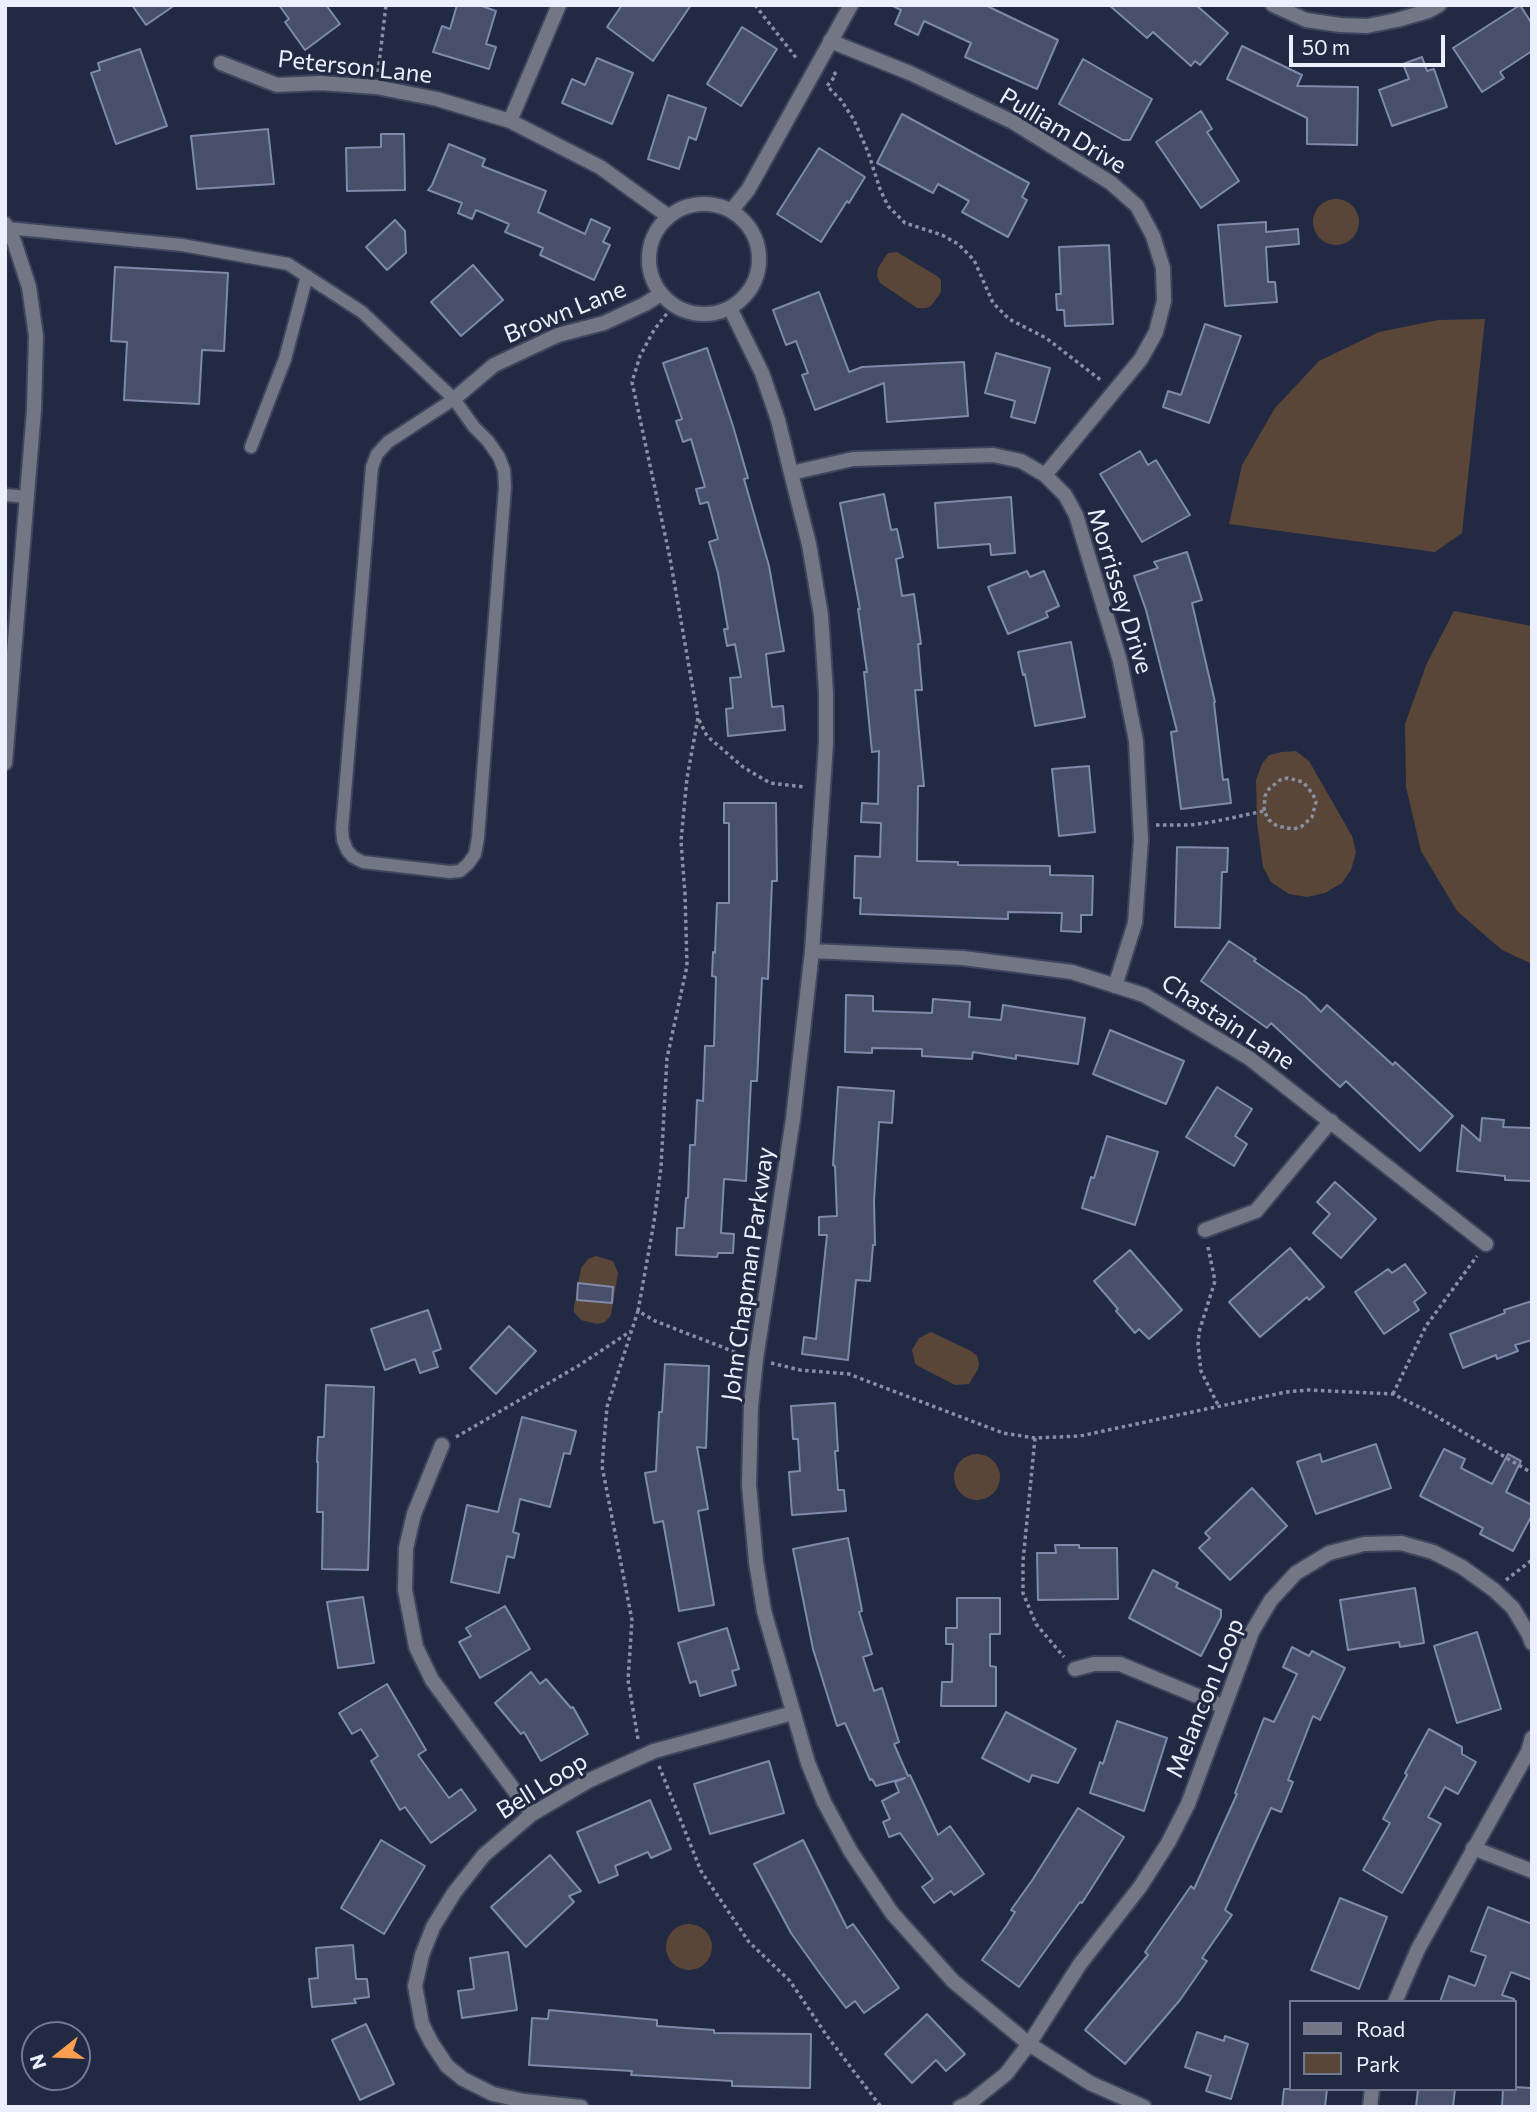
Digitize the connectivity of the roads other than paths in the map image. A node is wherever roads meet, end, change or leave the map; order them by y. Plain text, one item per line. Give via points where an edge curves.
1 (559, 5) edge
2 (850, 5) edge
3 (1273, 5) edge
4 (1438, 5) edge
5 (830, 41) junction
6 (221, 62) dead end
7 (510, 121) junction
8 (731, 211) junction
9 (668, 216) junction
10 (6, 226) edge
11 (307, 276) junction
12 (667, 299) junction
13 (730, 308) junction
14 (454, 399) junction
15 (251, 447) dead end
16 (791, 472) junction
17 (1045, 475) junction
18 (5, 495) edge
19 (27, 497) junction
20 (5, 763) edge
21 (811, 951) junction
22 (1115, 986) junction
23 (1331, 1121) junction
24 (1205, 1230) road end
25 (1486, 1244) road end
26 (442, 1445) road end
27 (1532, 1643) edge
28 (1075, 1670) road end
29 (1224, 1707) junction
30 (793, 1713) junction
31 (1532, 1738) edge
32 (532, 1814) junction
33 (1473, 1848) junction
34 (1532, 1871) edge
35 (1396, 2000) edge
36 (1030, 2044) junction
37 (581, 2107) edge
38 (960, 2107) edge
39 (1144, 2107) edge

1 - 7 street
2 - 5 street
3 - 4 street via 1306,20 1367,26
5 - 8 street via 748,190
5 - 17 street, Pulliam Drive via 1013,122 1111,183 1136,206 1153,236 1163,268 1164,301 1156,332 1141,359
6 - 7 street, Peterson Lane via 277,85 376,88 438,99
7 - 9 street, Peterson Lane via 600,167
8 - 9 street via 704,204 685,206
8 - 13 street via 754,236 759,259 756,278
9 - 12 street via 653,238 649,256 652,277
10 - 11 lane via 182,245 288,264
10 - 19 street via 29,287 36,336
11 - 14 lane via 362,313
11 - 15 lane via 285,359
12 - 13 street via 699,314
12 - 14 street, Brown Lane via 558,335 494,365
13 - 16 street, John Chapman Parkway via 762,373
14 - 14 lane via 388,442 372,467 342,829 347,850 363,862 450,872 468,864 478,838 505,487 499,457
16 - 17 street, Morrissey Drive via 853,459 993,455 1021,461
16 - 21 street, John Chapman Parkway via 821,615 826,693
17 - 22 street, Morrissey Drive via 1065,495 1076,515 1120,661 1136,741 1140,825 1135,923
18 - 19 lane
19 - 20 street
21 - 22 street, Chastain Lane via 963,958 1072,972
21 - 30 street, John Chapman Parkway via 793,1119 756,1359 749,1485 764,1611
22 - 23 street, Chastain Lane via 1144,995 1250,1058
23 - 24 street via 1256,1211
23 - 25 street, Chastain Lane
26 - 32 street via 414,1514 406,1548 405,1590 416,1647 432,1680
27 - 29 street, Melancon Loop via 1513,1608 1462,1567 1401,1543 1364,1544 1329,1553 1296,1573 1271,1601 1252,1632
28 - 29 street via 1120,1664
29 - 36 street, Melancon Loop via 1188,1804 1168,1843 1080,1964
30 - 32 street, Bell Loop via 648,1753
30 - 36 street, John Chapman Parkway via 824,1802 850,1852 892,1913 953,1981
31 - 33 street
32 - 37 street, Bell Loop via 484,1855 433,1927 415,1986 418,2008 430,2042 463,2079 493,2094
33 - 34 street
33 - 35 street
36 - 38 street via 1006,2074
36 - 39 street, John Chapman Parkway via 1090,2083

